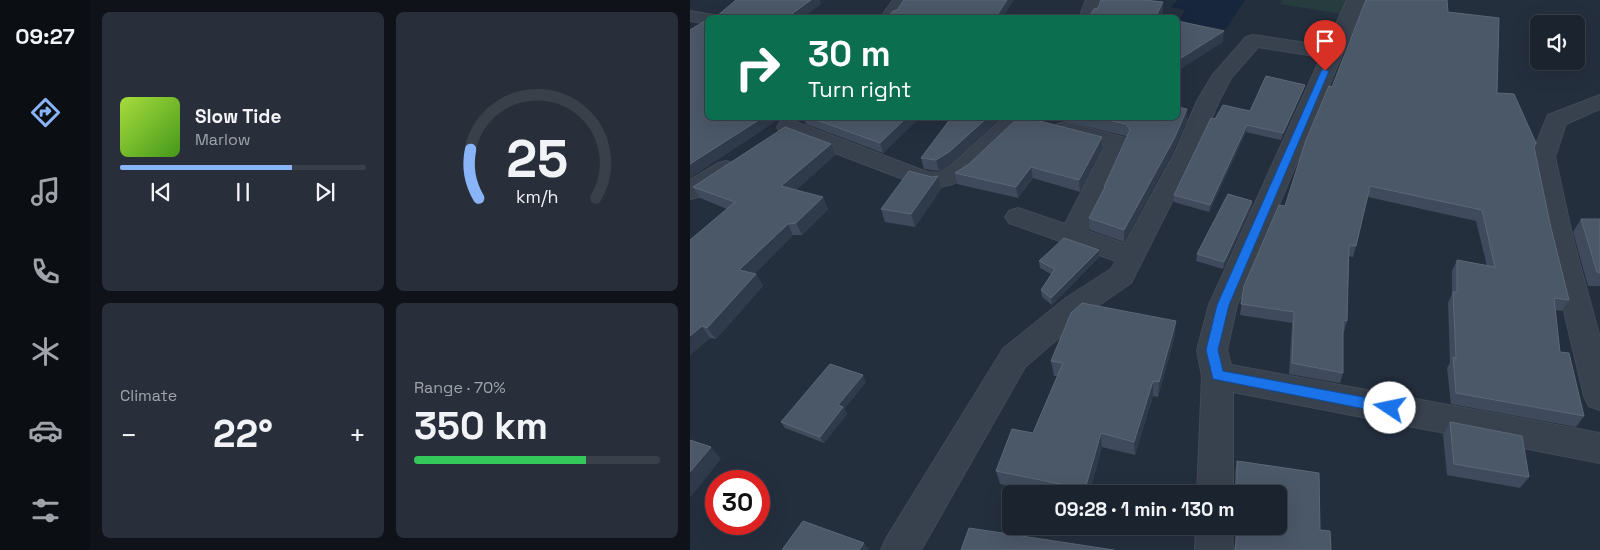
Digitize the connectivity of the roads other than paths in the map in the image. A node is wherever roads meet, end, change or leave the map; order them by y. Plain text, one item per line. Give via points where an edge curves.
1 (902, 0) edge
2 (1095, 0) edge
3 (1356, 0) edge
4 (892, 15) edge
5 (1089, 15) edge
6 (690, 16) edge
7 (705, 18) edge
8 (1332, 53) junction
9 (1600, 101) edge
10 (1027, 120) edge
11 (1032, 120) edge
12 (786, 127) edge
13 (740, 159) edge
14 (690, 191) edge
15 (1018, 218) dead end
16 (1072, 236) junction
17 (1131, 256) junction
18 (1218, 376) junction
19 (1600, 396) edge
20 (1600, 448) edge
21 (1215, 485) edge
22 (1214, 535) edge
23 (900, 550) edge
24 (1214, 550) edge

1 - 4 street
2 - 5 street
3 - 8 street
6 - 7 street
8 - 17 street via 1253,41 1222,76
8 - 18 street via 1223,305 1212,350
9 - 19 street via 1556,120 1543,157
10 - 12 street via 944,180 928,180
11 - 16 street via 1118,143
13 - 14 street
15 - 16 street
16 - 17 street
17 - 23 street via 1121,276 1076,306 1014,358
18 - 20 street
18 - 21 street
22 - 24 street

